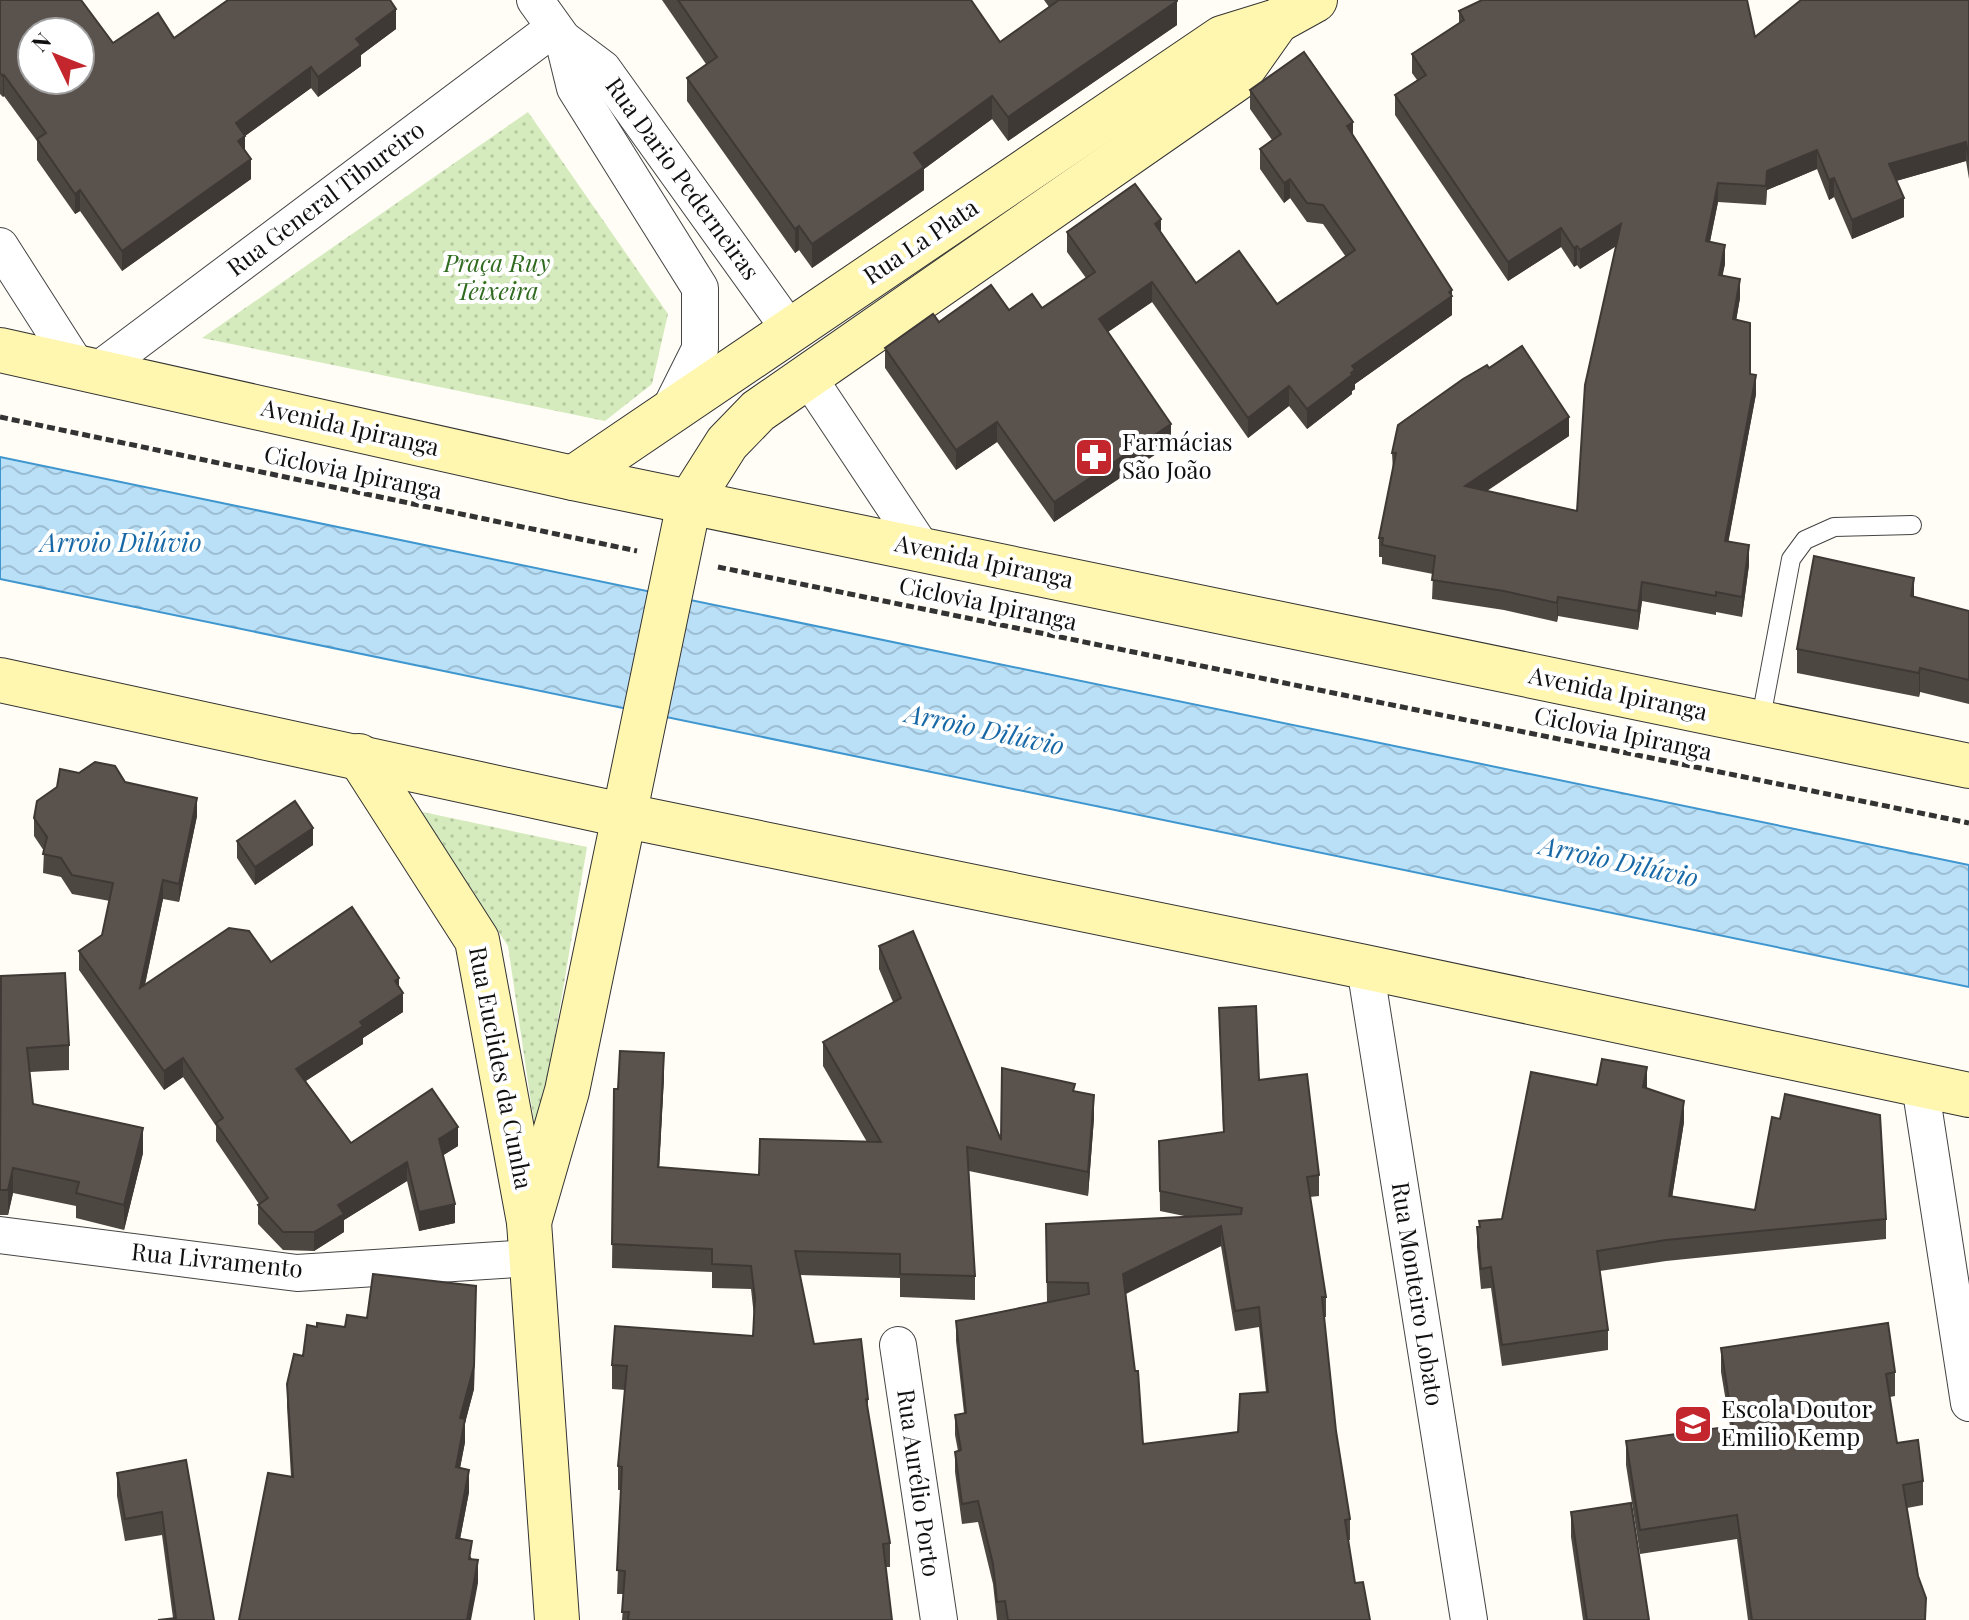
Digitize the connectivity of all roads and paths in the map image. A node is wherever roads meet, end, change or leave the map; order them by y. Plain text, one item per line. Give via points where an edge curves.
1 (1315, 0) edge
2 (1269, 11) edge
3 (551, 22) edge
4 (0, 246) edge
5 (790, 330) junction
6 (0, 350) edge
7 (88, 370) junction
8 (808, 377) junction
9 (667, 415) junction
10 (0, 417) edge
11 (573, 478) junction
12 (689, 503) junction
13 (1912, 525) dead end
14 (923, 550) junction
15 (674, 571) junction
16 (0, 680) edge
17 (1760, 723) junction
18 (359, 756) junction
19 (1969, 766) edge
20 (622, 815) junction
21 (1969, 823) edge
22 (1365, 967) junction
23 (1920, 1085) junction
24 (1969, 1095) edge
25 (0, 1235) edge
26 (530, 1240) junction
27 (898, 1345) dead end
28 (1969, 1403) edge
29 (557, 1620) edge
30 (939, 1620) edge
31 (1469, 1620) edge

1 - 2 main road, Rua La Plata
2 - 5 main road, Rua La Plata
2 - 8 main road, Rua La Plata via 1236,79
3 - 5 street, Rua Dario Pederneiras via 603,69
3 - 7 street, Rua General Tibureiro
3 - 9 street, Rua Dario Pederneiras via 575,88 700,288 700,349
4 - 7 street
5 - 9 main road, Rua La Plata
6 - 7 main road, Avenida Ipiranga
7 - 11 main road, Avenida Ipiranga
8 - 12 main road, Rua La Plata via 758,411 727,443
8 - 14 street
9 - 11 main road, Rua La Plata
10 - 15 path, Ciclovia Ipiranga
11 - 12 main road, Avenida Ipiranga
12 - 14 main road, Avenida Ipiranga
12 - 15 main road, Rua Euclides da Cunha
13 - 17 lane via 1834,527 1805,540 1791,559
14 - 17 main road, Avenida Ipiranga
15 - 20 main road, Rua Euclides da Cunha
15 - 21 path, Ciclovia Ipiranga
16 - 18 main road
17 - 19 main road, Avenida Ipiranga
18 - 20 main road
18 - 26 main road, Rua Euclides da Cunha via 477,940
20 - 22 main road
20 - 26 main road, Rua Euclides da Cunha via 567,1091
22 - 23 main road
22 - 31 street, Rua Monteiro Lobato
23 - 24 main road
23 - 28 street
25 - 26 street, Rua Livramento via 297,1273
26 - 29 main road, Rua Euclides da Cunha
27 - 30 street, Rua Aurélio Porto

